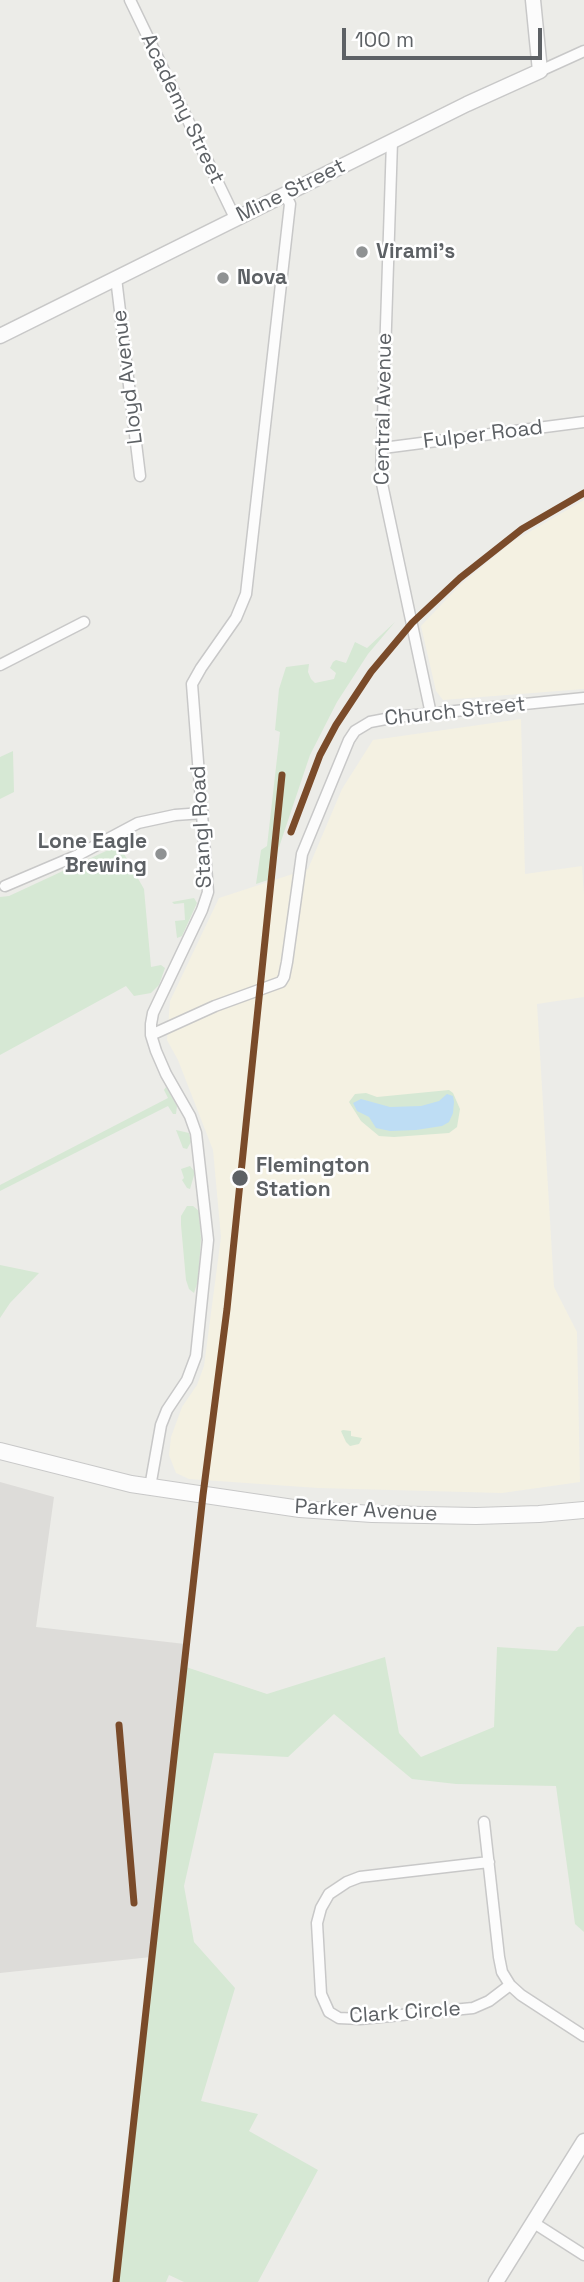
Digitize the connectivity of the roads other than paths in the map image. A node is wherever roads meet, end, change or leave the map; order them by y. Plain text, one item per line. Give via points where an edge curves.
1 (130, 0) edge
2 (533, 0) edge
3 (584, 51) edge
4 (540, 71) junction
5 (392, 141) junction
6 (285, 194) junction
7 (235, 218) junction
8 (116, 278) junction
9 (0, 335) edge
10 (584, 422) edge
11 (383, 448) junction
12 (140, 476) dead end
13 (84, 622) dead end
14 (0, 665) edge
15 (584, 698) edge
16 (431, 714) junction
17 (203, 813) junction
18 (5, 886) dead end
19 (151, 1035) junction
20 (0, 1451) edge
21 (150, 1487) junction
22 (584, 1510) edge
23 (484, 1822) dead end
24 (489, 1862) junction
25 (510, 1985) junction
26 (584, 2036) edge
27 (584, 2140) edge
28 (534, 2223) junction
29 (584, 2255) edge
30 (496, 2282) edge

1 - 7 street, Academy Street
2 - 4 street
3 - 4 street, Mine Street
4 - 5 street, Mine Street
5 - 6 street, Mine Street
5 - 11 street, Central Avenue
6 - 7 street, Mine Street
6 - 17 street, Stangl Road via 290,204 246,594 236,618 193,682 191,694
7 - 8 street, Mine Street
8 - 9 street, Mine Street
8 - 12 street, Lloyd Avenue
10 - 11 street, Fulper Road
11 - 16 street, Central Avenue via 382,489
13 - 14 street
15 - 16 street, Church Street
16 - 19 street, Church Street via 370,722 349,740 302,854 281,982
17 - 18 street via 138,822 78,855
17 - 19 street, Stangl Road via 208,891 153,1013
19 - 21 street via 194,1124 208,1240 196,1356 161,1425
20 - 21 main road, Parker Avenue
21 - 22 main road, Parker Avenue via 372,1514 508,1516
23 - 24 street
24 - 25 street via 499,1957
24 - 25 street, Clark Circle via 360,1877 329,1894 317,1923 321,1994 329,2012 348,2020 472,2008
25 - 26 street
27 - 28 street
28 - 29 street
28 - 30 street

